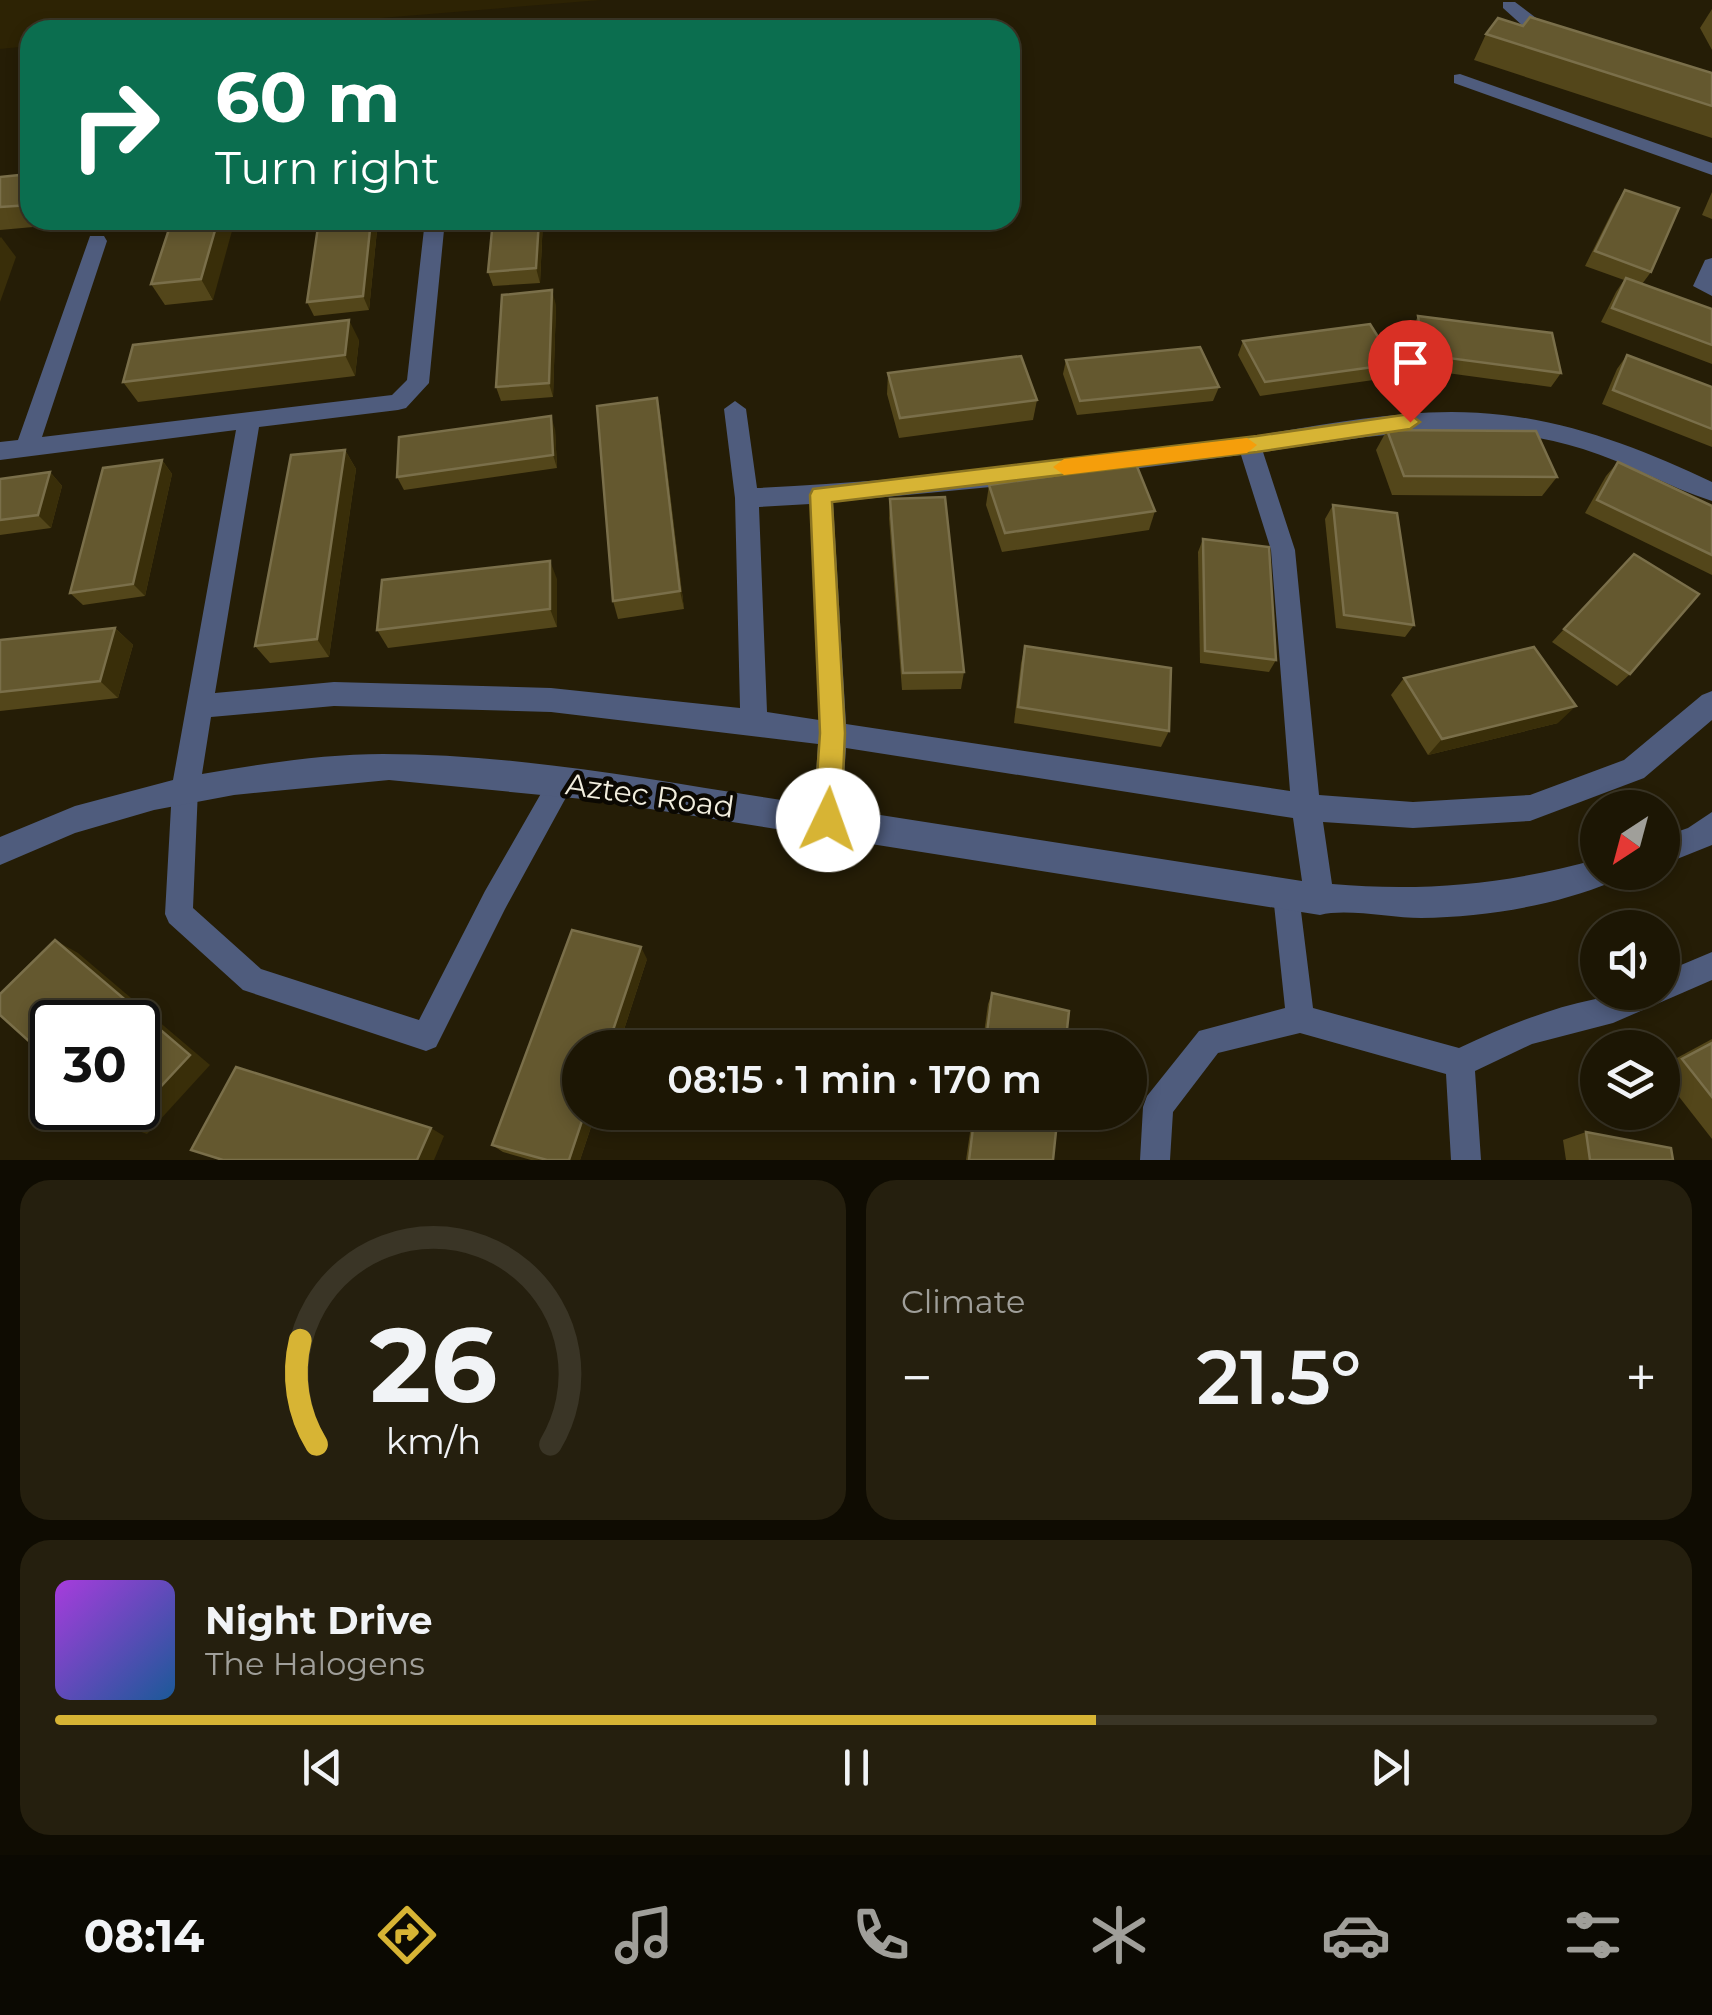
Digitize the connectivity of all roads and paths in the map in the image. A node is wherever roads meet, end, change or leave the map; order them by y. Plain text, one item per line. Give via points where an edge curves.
1 (1509, 5) dead end
2 (1574, 43) edge
3 (1460, 80) dead end
4 (1712, 169) edge
5 (434, 230) edge
6 (97, 242) dead end
7 (1712, 265) edge
8 (1712, 289) edge
9 (735, 408) dead end
10 (249, 422) junction
11 (1248, 445) junction
12 (27, 448) junction
13 (0, 451) edge
14 (1712, 492) edge
15 (820, 495) junction
16 (747, 498) junction
17 (1712, 704) edge
18 (200, 706) junction
19 (754, 722) junction
20 (833, 733) junction
21 (560, 784) junction
22 (185, 788) junction
23 (1306, 807) junction
24 (828, 820) junction
25 (1712, 826) edge
26 (1680, 845) edge
27 (0, 851) edge
28 (1580, 881) edge
29 (1286, 895) junction
30 (1320, 900) junction
31 (1712, 966) edge
32 (1680, 980) edge
33 (1609, 1010) edge
34 (1300, 1019) junction
35 (1460, 1063) junction
36 (1155, 1160) edge
37 (1466, 1160) edge

1 - 2 street via 1540,32
3 - 4 street
5 - 10 street via 418,383 398,402
6 - 12 street
7 - 8 street via 1703,286
9 - 16 street
10 - 12 street
10 - 18 street
11 - 14 street via 1410,422 1501,422 1582,437
11 - 15 street
11 - 23 street via 1282,550
12 - 13 street
15 - 16 street
15 - 20 street
16 - 19 street
17 - 23 street via 1634,769 1530,808 1414,815
18 - 19 street via 354,694 550,700
18 - 22 street
19 - 20 street
20 - 23 street
20 - 24 street
21 - 22 street, Aztec Road via 387,767
21 - 22 lane via 426,1037 253,980 179,914
21 - 24 street, Aztec Road
22 - 27 street, Aztec Road via 42,830
23 - 30 street
24 - 29 street, Aztec Road
25 - 26 street
28 - 30 street, Aztec Road via 1448,906
29 - 30 street, Aztec Road
29 - 34 lane
31 - 32 lane
33 - 35 lane via 1529,1030
34 - 35 lane
34 - 36 lane via 1209,1041 1158,1107
35 - 37 lane

